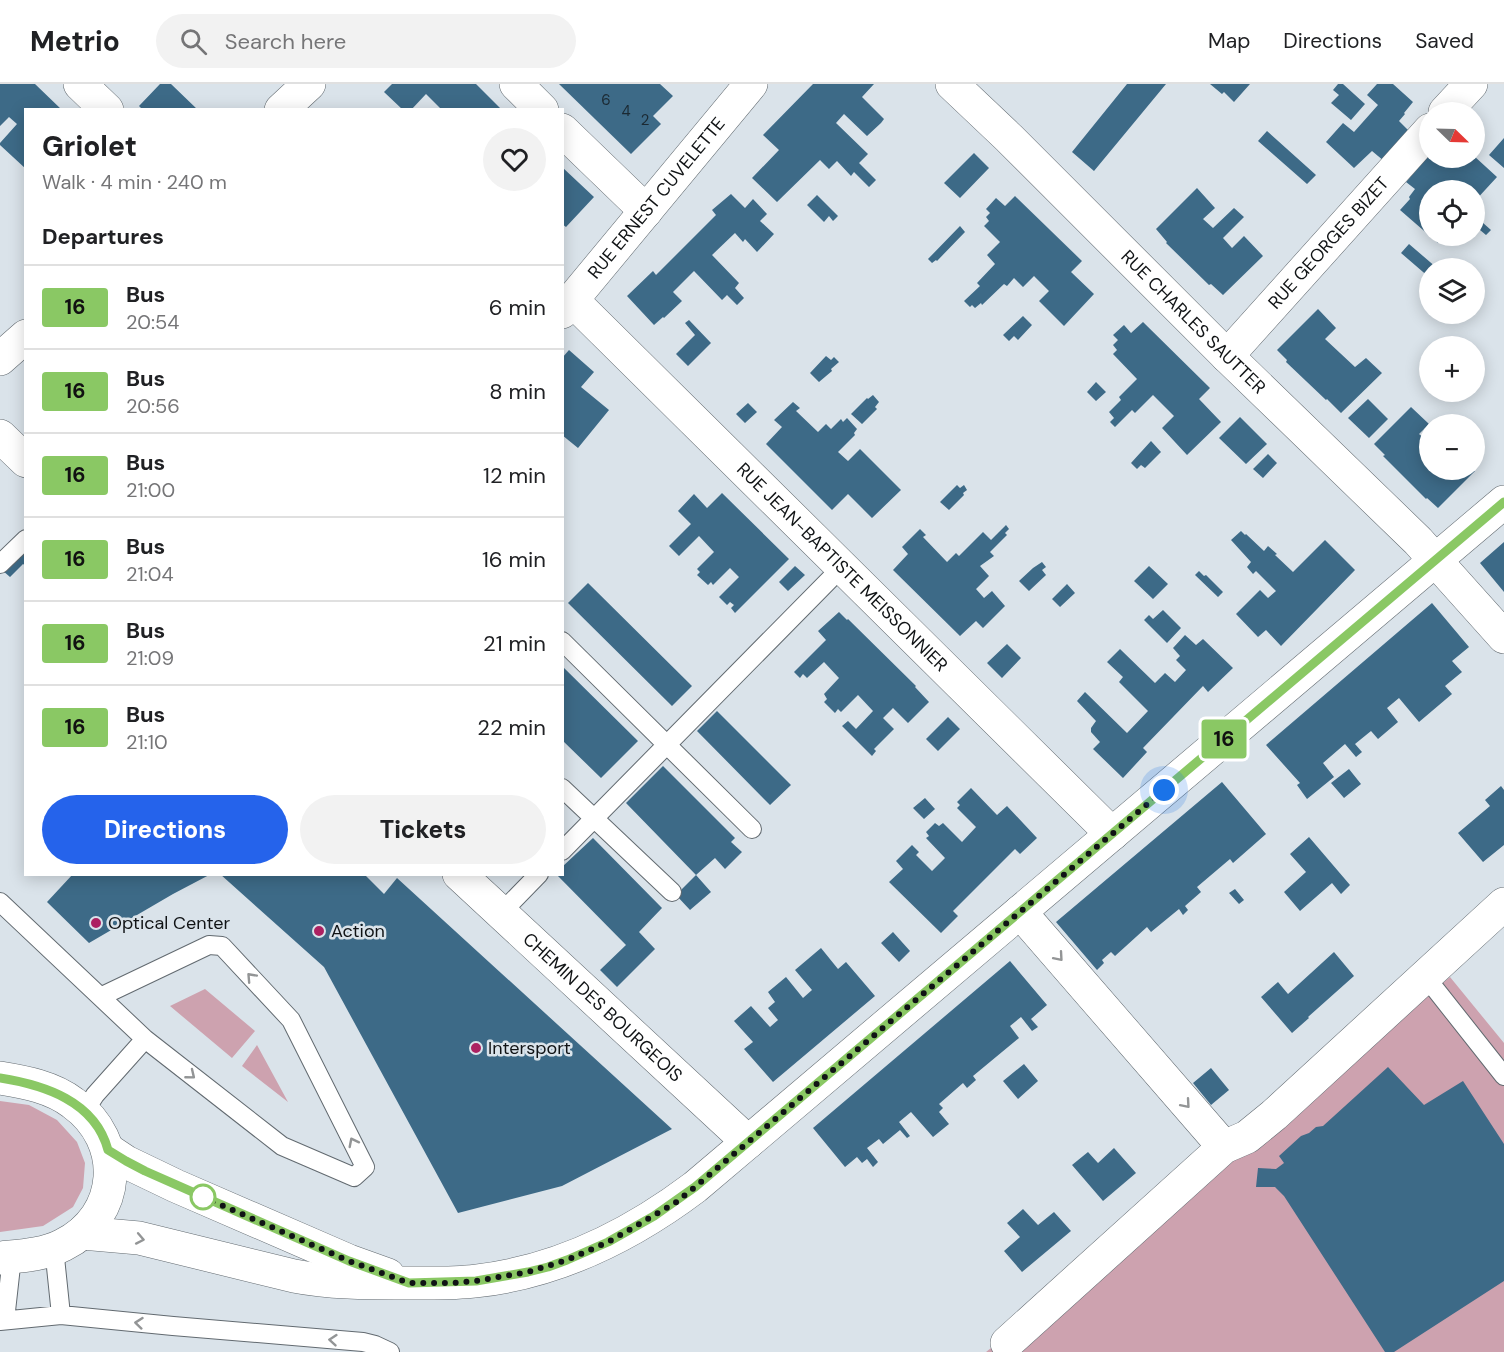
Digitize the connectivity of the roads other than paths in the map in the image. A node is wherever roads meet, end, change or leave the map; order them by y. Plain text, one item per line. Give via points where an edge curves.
1 (80, 84) edge
2 (309, 84) edge
3 (516, 84) edge
4 (752, 84) edge
5 (952, 84) edge
6 (1471, 84) edge
7 (1454, 102) edge
8 (105, 108) edge
9 (283, 108) edge
10 (540, 108) edge
11 (564, 132) edge
12 (1419, 142) edge
13 (646, 211) junction
14 (567, 306) edge
15 (24, 338) edge
16 (1227, 356) junction
17 (0, 359) edge
18 (0, 436) edge
19 (24, 459) edge
20 (1504, 502) edge
21 (24, 541) edge
22 (1436, 560) junction
23 (0, 564) edge
24 (842, 567) junction
25 (1504, 637) edge
26 (564, 643) edge
27 (667, 744) junction
28 (564, 790) edge
29 (594, 819) junction
30 (752, 829) dead end
31 (1112, 834) junction
32 (564, 849) edge
33 (461, 876) edge
34 (537, 876) edge
35 (672, 892) dead end
36 (2, 904) edge
37 (1504, 904) edge
38 (1020, 912) junction
39 (501, 913) junction
40 (1425, 976) junction
41 (102, 996) junction
42 (145, 1039) junction
43 (1504, 1076) edge
44 (0, 1078) edge
45 (84, 1112) junction
46 (748, 1142) junction
47 (1224, 1148) junction
48 (108, 1150) junction
49 (82, 1233) junction
50 (54, 1248) junction
51 (6, 1257) edge
52 (409, 1283) junction
53 (61, 1315) junction
54 (2, 1320) edge
55 (1007, 1343) dead end
56 (390, 1352) edge

1 - 8 street
2 - 9 street
3 - 10 street
4 - 13 street, RUE ERNEST CUVELETTE
5 - 16 street, RUE CHARLES SAUTTER
6 - 7 street
11 - 13 street
12 - 16 street, RUE GEORGES BIZET
13 - 14 street, RUE ERNEST CUVELETTE
14 - 24 street, RUE JEAN-BAPTISTE MEISSONNIER
15 - 17 street
16 - 22 street, RUE CHARLES SAUTTER
18 - 19 street
20 - 22 street
21 - 23 lane
22 - 25 street, RUE CHARLES SAUTTER
22 - 31 street
24 - 27 lane
24 - 31 street, RUE JEAN-BAPTISTE MEISSONNIER
26 - 27 lane
27 - 29 lane
27 - 30 lane
28 - 29 lane
29 - 32 lane
29 - 35 lane
31 - 38 street
33 - 39 street, CHEMIN DES BOURGEOIS
34 - 39 lane
36 - 41 lane
37 - 40 street
38 - 46 street
38 -> 47 street
39 - 46 street, CHEMIN DES BOURGEOIS
40 - 43 lane
40 - 47 street via 1258,1129
41 - 42 lane
42 -> 41 lane via 282,1146 354,1178 365,1167 291,1020 222,946 209,945
42 - 45 lane via 94,1095
44 - 45 street via 57,1094
45 - 48 street via 96,1124
46 - 52 street via 675,1203 608,1242 567,1260 476,1281
47 - 55 street
48 - 49 street via 111,1176 104,1205
48 - 52 street via 177,1186
49 - 50 street
49 -> 52 street via 139,1238 314,1280
50 - 51 street
50 - 53 lane
51 - 54 lane
53 - 54 lane
56 -> 53 lane via 363,1342

